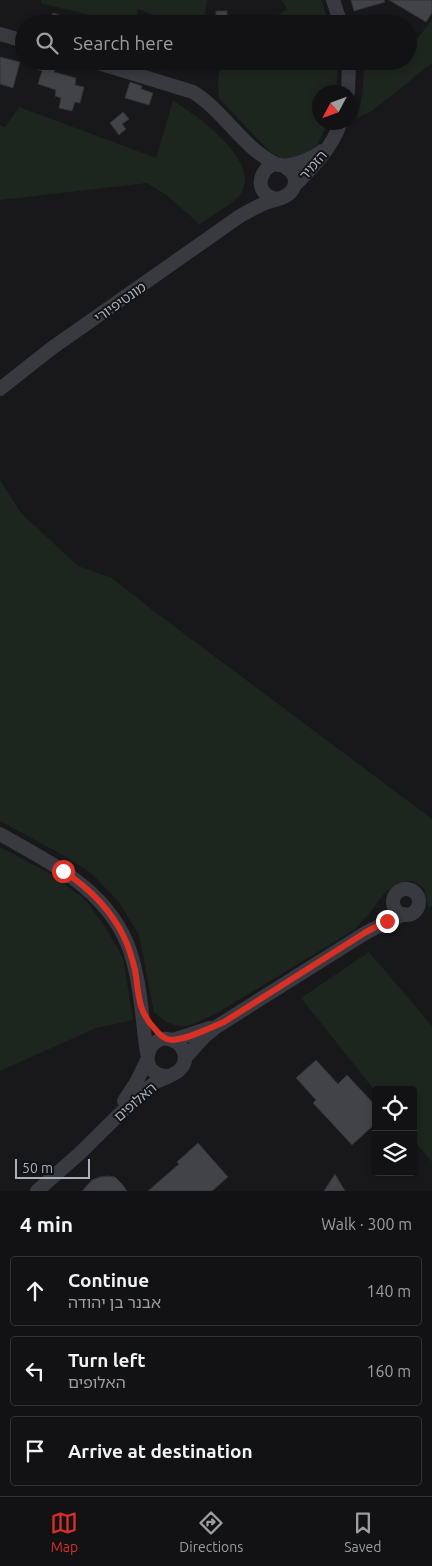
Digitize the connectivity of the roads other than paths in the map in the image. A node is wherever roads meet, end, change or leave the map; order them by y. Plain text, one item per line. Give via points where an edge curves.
1 (333, 0) edge
2 (338, 15) edge
3 (0, 34) edge
4 (15, 38) edge
5 (121, 70) edge
6 (349, 70) edge
7 (348, 85) edge
8 (236, 130) junction
9 (337, 130) edge
10 (331, 142) junction
11 (281, 165) junction
12 (261, 184) junction
13 (294, 186) junction
14 (277, 199) junction
15 (240, 216) junction
16 (0, 389) edge
17 (0, 834) edge
18 (393, 900) junction
19 (404, 914) junction
20 (366, 932) junction
21 (141, 1009) junction
22 (224, 1022) junction
23 (169, 1039) junction
24 (147, 1057) junction
25 (185, 1058) junction
26 (169, 1076) junction
27 (104, 1130) junction
28 (41, 1189) edge

1 - 2 street
3 - 4 street
5 - 8 street via 193,92 206,100
6 - 7 street
8 - 11 street via 258,154
8 - 12 street via 252,156
9 - 10 street, הזמיר
10 - 11 street, הזמיר via 312,158 298,164
10 - 13 street, הזמיר
11 - 12 street via 268,168
11 - 13 street via 292,172
12 - 14 street via 268,195
12 - 15 street, מונטיפיורי
13 - 14 street via 288,195
14 - 15 street, מונטיפיורי
15 - 16 street, מונטיפיורי via 52,348
17 - 21 street via 81,883 106,908 130,952
18 - 19 street via 394,907
18 - 19 street via 401,890 416,894 418,907 412,913
18 - 20 street
19 - 20 street
20 - 22 street
21 - 23 street via 158,1033
21 - 24 street
22 - 23 street via 201,1032
22 - 25 street
23 - 24 street via 154,1043
23 - 25 street via 182,1047
24 - 26 street via 152,1071
24 - 27 street, האלופים via 133,1088
25 - 26 street via 182,1068
26 - 27 street, האלופים via 143,1091
27 - 28 street, האלופים

